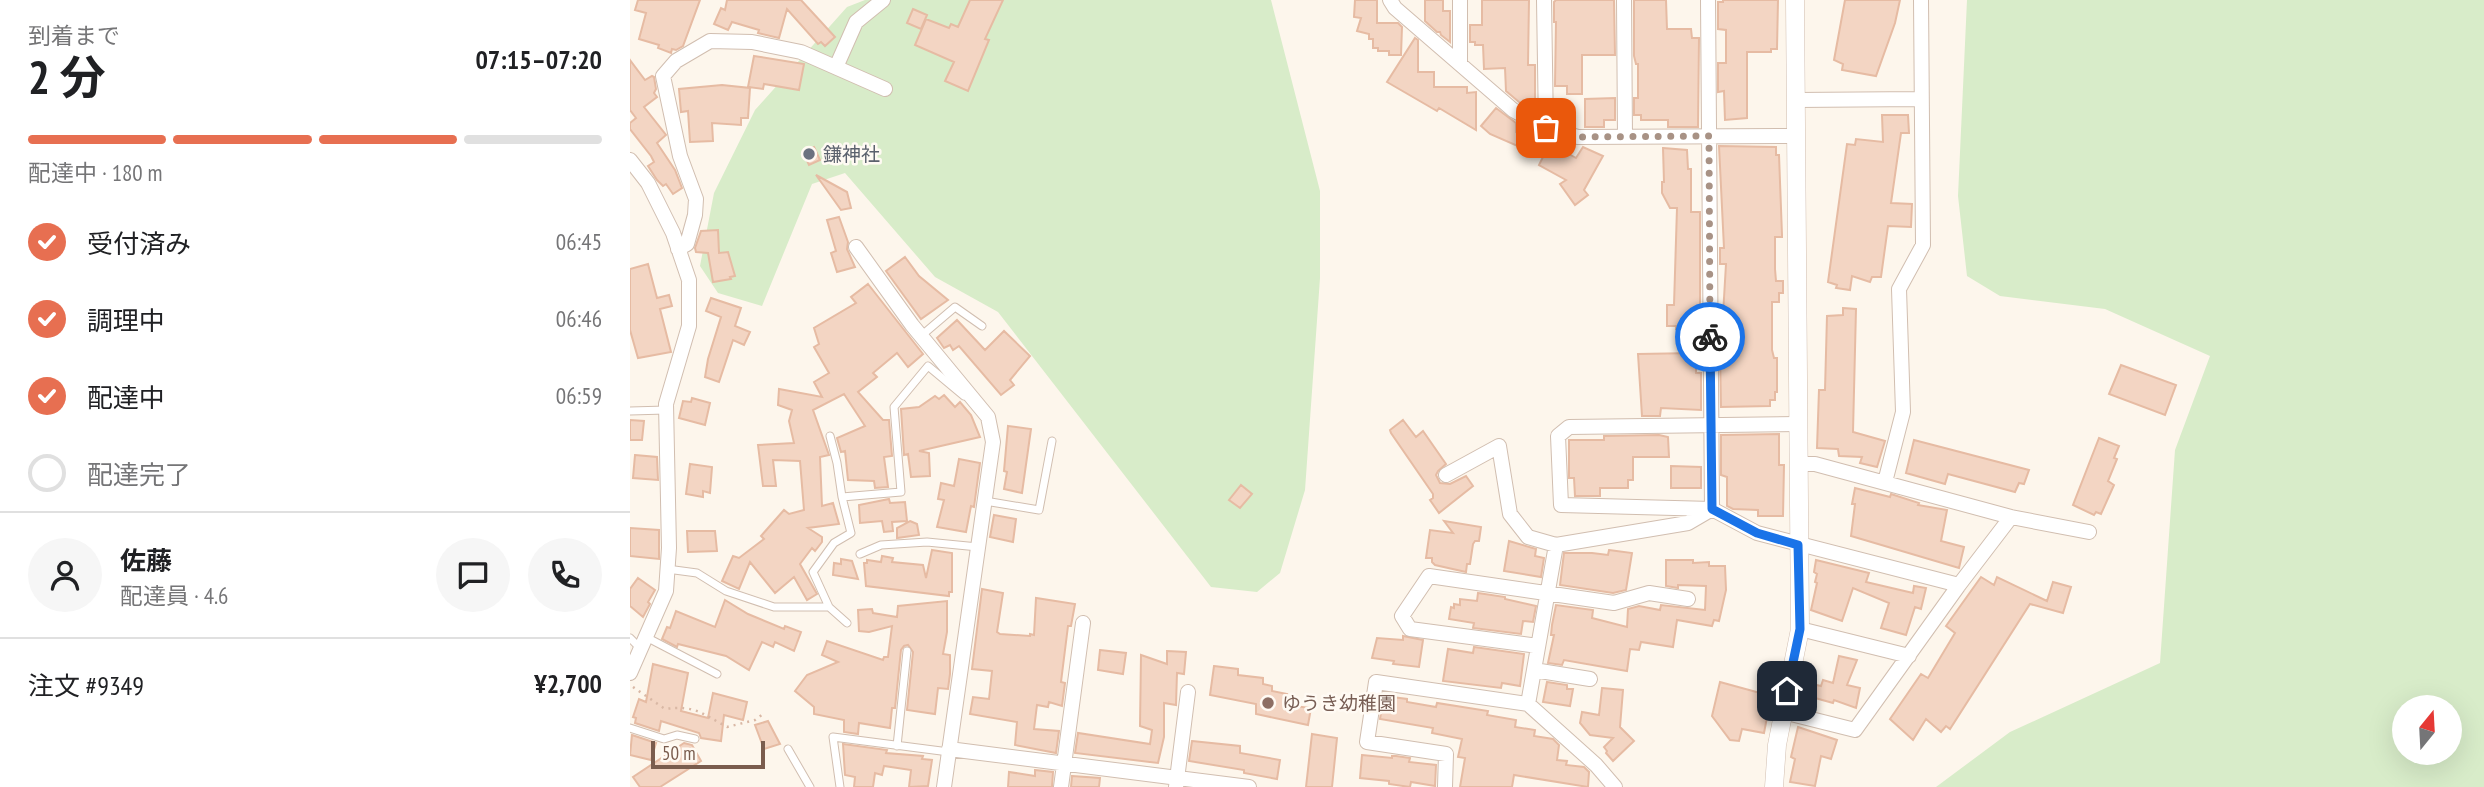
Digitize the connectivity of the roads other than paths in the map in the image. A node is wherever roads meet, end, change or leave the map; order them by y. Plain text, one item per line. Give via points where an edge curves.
1 (883, 0) edge
2 (1390, 0) edge
3 (1460, 0) edge
4 (1544, 0) edge
5 (1624, 0) edge
6 (1708, 0) edge
7 (1794, 0) edge
8 (1921, 0) edge
9 (1460, 63) junction
10 (837, 65) junction
11 (885, 89) dead end
12 (1921, 99) junction
13 (1796, 100) junction
14 (1546, 128) junction
15 (1625, 136) junction
16 (1709, 136) junction
17 (1797, 136) junction
18 (630, 160) edge
19 (856, 247) dead end
20 (678, 250) junction
21 (982, 326) dead end
22 (921, 335) junction
23 (630, 411) edge
24 (666, 411) junction
25 (988, 417) junction
26 (1799, 424) junction
27 (1711, 427) junction
28 (830, 436) dead end
29 (1052, 442) dead end
30 (1799, 464) junction
31 (1447, 475) dead end
32 (1885, 482) junction
33 (842, 498) junction
34 (984, 501) junction
35 (1712, 509) junction
36 (2011, 517) junction
37 (2089, 532) dead end
38 (1556, 545) junction
39 (1798, 545) junction
40 (978, 547) junction
41 (860, 554) dead end
42 (667, 569) junction
43 (1959, 586) junction
44 (1548, 593) junction
45 (1688, 599) dead end
46 (828, 607) junction
47 (847, 623) dead end
48 (1083, 623) dead end
49 (1800, 629) junction
50 (639, 641) edge
51 (1538, 646) junction
52 (906, 651) dead end
53 (1909, 656) junction
54 (1534, 670) junction
55 (630, 673) edge
56 (717, 674) dead end
57 (1590, 679) dead end
58 (1188, 692) dead end
59 (1528, 704) junction
60 (1783, 712) junction
61 (630, 728) edge
62 (695, 739) dead end
63 (897, 746) junction
64 (788, 749) dead end
65 (949, 751) junction
66 (1065, 764) junction
67 (1177, 783) edge
68 (810, 787) edge
69 (840, 787) edge
70 (944, 787) edge
71 (1062, 787) edge
72 (1249, 787) edge
73 (1445, 787) edge
74 (1615, 787) edge
75 (1774, 787) edge

1 - 10 street via 856,22
2 - 9 street
3 - 9 street
4 - 14 street
5 - 15 street
6 - 16 street
7 - 13 street
8 - 12 street
9 - 14 street via 1513,110
10 - 11 street
10 - 20 street via 801,51 710,41 676,61 663,76 680,156 696,199 687,244
12 - 13 street
12 - 32 street via 1923,245 1899,289 1903,412
13 - 17 street
14 - 15 street via 1578,137
15 - 16 street
16 - 17 street
16 - 27 street
17 - 26 street
18 - 20 street via 648,183
19 - 22 street
20 - 24 street via 689,280 690,326
21 - 22 lane via 955,307
22 - 25 street
23 - 24 lane
24 - 42 street
25 - 33 lane via 928,366 894,407 901,492
25 - 34 street via 993,442
26 - 27 street
26 - 30 street
27 - 35 street
27 - 35 street via 1569,427 1558,436 1561,505
28 - 33 lane
29 - 34 lane via 1039,510
30 - 32 street
30 - 39 street
31 - 38 street via 1499,446 1510,514 1528,537
32 - 36 street
33 - 46 lane via 850,533 834,543 813,572
34 - 40 street
35 - 38 street via 1688,523
35 - 39 street via 1757,533
36 - 37 street
36 - 43 street
38 - 44 street
39 - 43 street
39 - 49 street
40 - 41 lane via 927,542 881,545
40 - 65 street
42 - 46 lane via 697,573 726,591 774,607
42 - 50 street via 666,591
43 - 53 street
44 - 45 street via 1614,603 1649,593
44 - 51 street
44 - 51 street via 1429,576 1402,616 1410,629
46 - 47 lane
48 - 66 street
49 - 53 street
49 - 60 street
50 - 55 street
50 - 56 lane
51 - 54 street
52 - 63 lane
53 - 60 street via 1855,730
54 - 57 street
54 - 59 street
58 - 67 street
59 - 73 street via 1376,682 1367,742 1446,754
59 - 74 street
60 - 75 street
61 - 62 lane via 664,739 677,734
63 - 65 lane
63 - 69 lane via 833,737
64 - 68 lane
65 - 66 street
65 - 70 street
66 - 67 street
66 - 71 street
67 - 72 street

